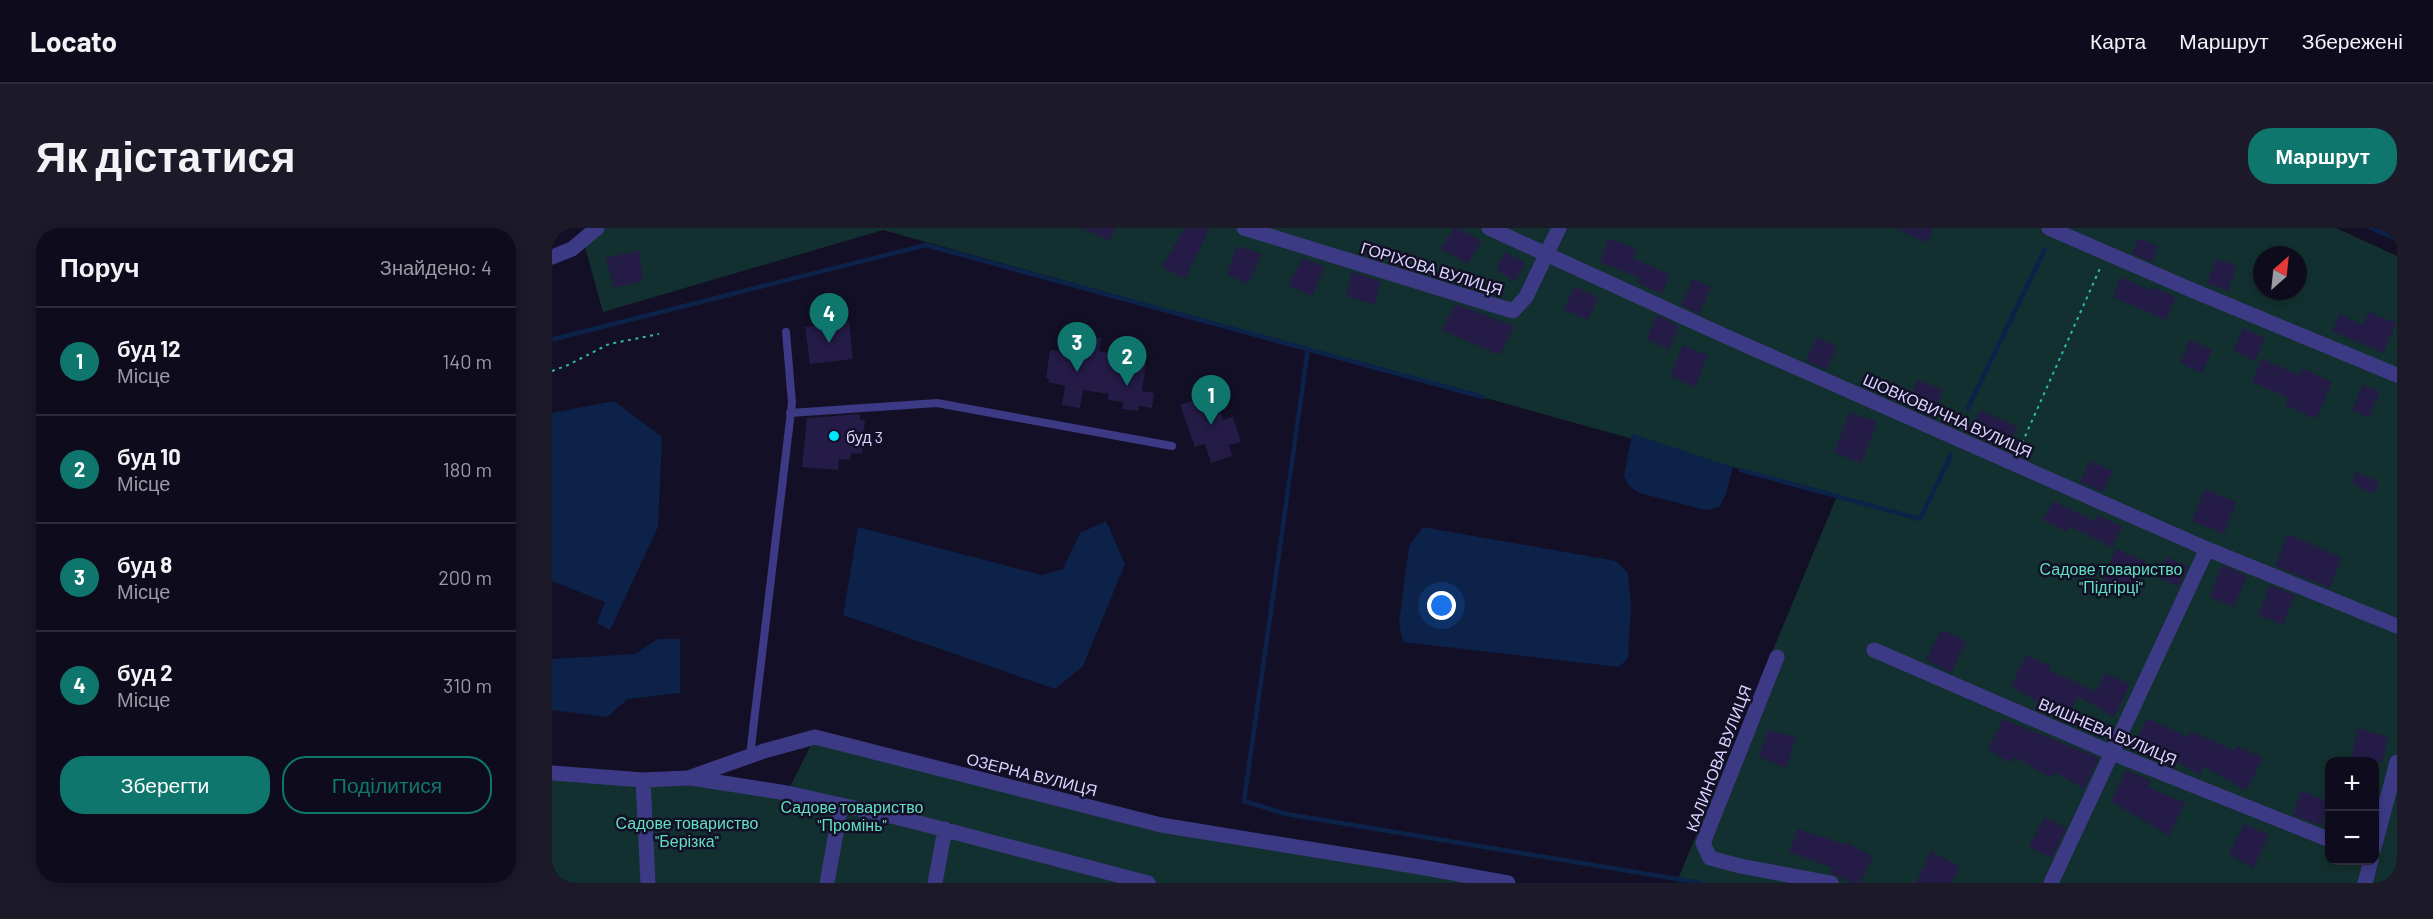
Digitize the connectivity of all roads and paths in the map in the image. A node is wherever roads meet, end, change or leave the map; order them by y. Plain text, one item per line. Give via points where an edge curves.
1 (597, 228) edge
2 (1244, 228) edge
3 (1489, 228) edge
4 (1559, 228) edge
5 (2049, 228) edge
6 (2106, 253) junction
7 (1547, 255) junction
8 (552, 257) edge
9 (786, 332) dead end
10 (659, 334) dead end
11 (552, 370) edge
12 (2397, 375) edge
13 (790, 413) junction
14 (1172, 446) dead end
15 (2013, 464) junction
16 (2207, 549) junction
17 (2397, 626) edge
18 (1874, 650) dead end
19 (1777, 657) dead end
20 (2112, 753) junction
21 (750, 757) junction
22 (2397, 762) edge
23 (552, 773) edge
24 (688, 778) junction
25 (643, 780) junction
26 (841, 805) junction
27 (945, 829) junction
28 (2379, 829) edge
29 (2325, 838) edge
30 (2370, 865) edge
31 (1762, 877) edge
32 (648, 883) edge
33 (827, 883) edge
34 (935, 883) edge
35 (1148, 883) edge
36 (1508, 883) edge
37 (1831, 883) edge
38 (2051, 883) edge
39 (2365, 883) edge

1 - 8 street via 572,249
2 - 7 street, ГОРІХОВА ВУЛИЦЯ via 1513,311 1526,297
3 - 7 street, ШОВКОВИЧНА ВУЛИЦЯ
4 - 7 street
5 - 6 street
6 - 12 street
6 - 15 path
7 - 15 street, ШОВКОВИЧНА ВУЛИЦЯ
9 - 13 lane
10 - 11 path via 609,344
13 - 14 lane via 937,404
13 - 21 lane
15 - 16 street, ШОВКОВИЧНА ВУЛИЦЯ
16 - 17 street, ШОВКОВИЧНА ВУЛИЦЯ
16 - 20 street
18 - 20 street, ВИШНЕВА ВУЛИЦЯ
19 - 31 street, КАЛИНОВА ВУЛИЦЯ via 1703,843 1710,858
20 - 29 street, ВИШНЕВА ВУЛИЦЯ
20 - 38 street
21 - 24 street, ОЗЕРНА ВУЛИЦЯ
21 - 36 street, ОЗЕРНА ВУЛИЦЯ via 815,737 1161,825
22 - 28 street
23 - 25 street, ОЗЕРНА ВУЛИЦЯ
24 - 25 street, ОЗЕРНА ВУЛИЦЯ
24 - 26 street
25 - 32 street
26 - 27 street
26 - 33 street
27 - 34 street
27 - 35 street
30 - 39 street
31 - 37 street, КАЛИНОВА ВУЛИЦЯ

